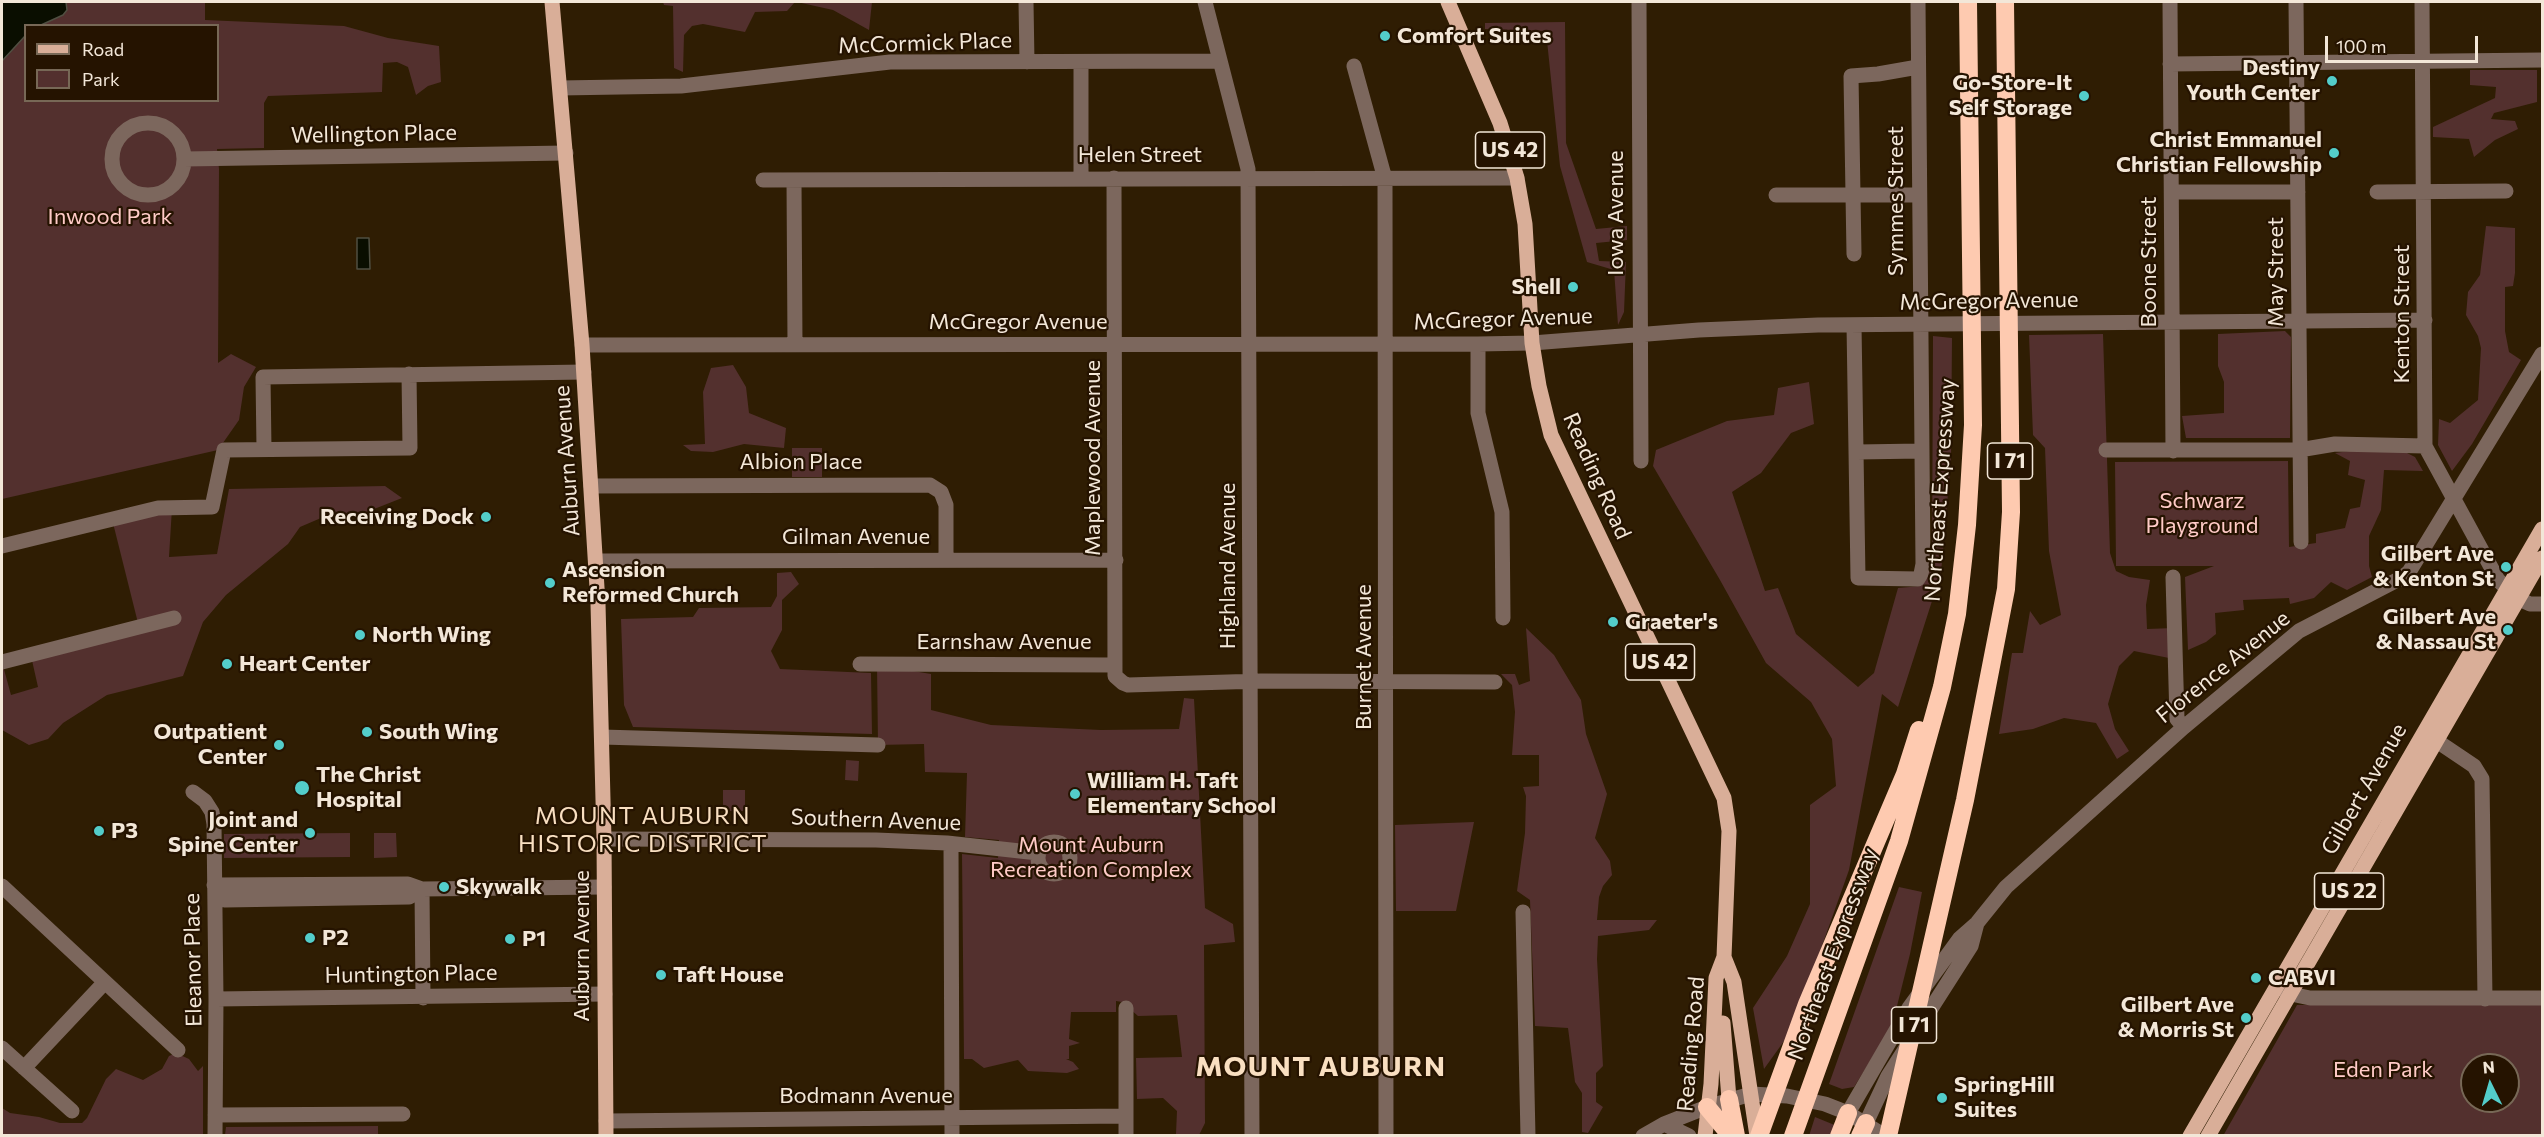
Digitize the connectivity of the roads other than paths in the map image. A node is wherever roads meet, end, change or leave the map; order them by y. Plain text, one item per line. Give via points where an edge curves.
1 (552, 2) edge
2 (1026, 2) edge
3 (1205, 2) edge
4 (1448, 2) edge
5 (1639, 2) edge
6 (1918, 2) edge
7 (1968, 2) edge
8 (2005, 2) edge
9 (2170, 2) edge
10 (2296, 2) edge
11 (2422, 2) edge
12 (2542, 60) edge
13 (1220, 61) junction
14 (2423, 61) junction
15 (1027, 62) junction
16 (1081, 62) junction
17 (2296, 62) junction
18 (2170, 64) junction
19 (1354, 66) dead end
20 (1918, 67) junction
21 (560, 88) junction
22 (566, 153) junction
23 (184, 159) junction
24 (1081, 178) junction
25 (1114, 178) junction
26 (1248, 178) junction
27 (1385, 178) junction
28 (1517, 178) junction
29 (763, 180) dead end
30 (794, 180) junction
31 (2506, 191) dead end
32 (2172, 192) junction
33 (2298, 192) junction
34 (2377, 192) dead end
35 (2424, 192) junction
36 (1776, 195) dead end
37 (1854, 195) junction
38 (1918, 195) junction
39 (1854, 254) dead end
40 (2425, 320) junction
41 (2300, 321) junction
42 (2172, 322) junction
43 (1920, 324) junction
44 (1854, 325) junction
45 (1639, 336) junction
46 (1532, 343) junction
47 (1250, 344) junction
48 (1385, 344) junction
49 (1478, 344) junction
50 (582, 345) junction
51 (795, 345) junction
52 (1115, 345) junction
53 (2542, 354) edge
54 (584, 372) junction
55 (409, 374) junction
56 (264, 449) junction
57 (2426, 449) junction
58 (2106, 450) dead end
59 (2299, 450) junction
60 (1922, 451) junction
61 (2173, 451) junction
62 (1857, 452) junction
63 (1641, 461) dead end
64 (591, 486) junction
65 (2542, 529) edge
66 (2301, 542) dead end
67 (2, 546) edge
68 (2542, 558) edge
69 (946, 560) junction
70 (1116, 560) junction
71 (596, 561) junction
72 (2173, 577) dead end
73 (2512, 594) junction
74 (2542, 604) edge
75 (1957, 614) junction
76 (174, 618) dead end
77 (1503, 618) dead end
78 (2, 662) edge
79 (860, 664) dead end
80 (1113, 665) junction
81 (1251, 681) junction
82 (1386, 682) junction
83 (1495, 682) dead end
84 (2184, 727) junction
85 (2430, 736) junction
86 (602, 737) junction
87 (878, 745) dead end
88 (193, 792) dead end
89 (604, 839) junction
90 (951, 844) junction
91 (1038, 853) dead end
92 (2, 886) edge
93 (603, 887) junction
94 (422, 889) junction
95 (215, 891) junction
96 (1523, 912) dead end
97 (1977, 923) junction
98 (1724, 957) junction
99 (105, 982) junction
100 (2277, 986) junction
101 (1715, 992) junction
102 (605, 994) junction
103 (2291, 994) junction
104 (423, 998) junction
105 (2542, 998) edge
106 (216, 999) junction
107 (2485, 999) junction
108 (1126, 1008) dead end
109 (1794, 1040) junction
110 (2, 1048) edge
111 (178, 1050) dead end
112 (24, 1068) junction
113 (1750, 1094) junction
114 (1729, 1099) junction
115 (1707, 1107) junction
116 (72, 1111) dead end
117 (1848, 1113) junction
118 (215, 1114) junction
119 (403, 1114) dead end
120 (1126, 1116) junction
121 (952, 1118) junction
122 (1664, 1124) junction
123 (606, 1128) edge
124 (1863, 1129) edge
125 (215, 1136) edge
126 (952, 1136) edge
127 (1126, 1136) edge
128 (1252, 1136) edge
129 (1386, 1136) edge
130 (1528, 1136) edge
131 (1643, 1136) edge
132 (1689, 1136) edge
133 (1705, 1136) edge
134 (1731, 1136) edge
135 (1736, 1136) edge
136 (1758, 1136) edge
137 (1767, 1136) edge
138 (1793, 1136) edge
139 (1839, 1136) edge
140 (1886, 1136) edge
141 (2190, 1136) edge
142 (2208, 1136) edge

1 - 21 main road, Auburn Avenue
2 - 15 street
3 - 13 street, Highland Avenue
4 - 28 main road, Reading Road / US 42 via 1500,123
5 - 45 street, Iowa Avenue
6 - 20 street, Symmes Street
7 - 75 highway, Northeast Expressway / I 71 via 1973,425
8 - 140 highway, I 71 via 2010,534 2006,589 1939,914
9 - 18 street, Boone Street
10 - 17 street, May Street
11 - 14 street, Kenton Street
12 - 14 street
13 - 16 street, McCormick Place
13 - 26 street, Highland Avenue
14 - 17 street
14 - 35 street, Kenton Street
15 - 16 street, McCormick Place
15 - 21 street, McCormick Place via 890,62 681,86
16 - 24 street
17 - 18 street
17 - 33 street, May Street
18 - 32 street, Boone Street
19 - 27 street, Burnet Avenue
20 - 37 street via 1851,76
20 - 38 street, Symmes Street
21 - 22 main road, Auburn Avenue
22 - 23 street, Wellington Place
22 - 50 main road, Auburn Avenue
23 - 23 street via 182,147 172,133 148,123 123,134 112,157 121,183 144,195 164,191 174,184
24 - 25 street, Helen Street
24 - 30 street, Helen Street
25 - 26 street, Helen Street
25 - 52 street, Maplewood Avenue
26 - 27 street, Helen Street
26 - 47 street, Highland Avenue
27 - 28 street, Helen Street
27 - 48 street, Burnet Avenue
28 - 46 main road, Reading Road / US 42 via 1525,224
29 - 30 street, Helen Street
30 - 51 street
31 - 35 street
32 - 33 street
32 - 42 street, Boone Street
33 - 41 street, May Street
34 - 35 street
35 - 40 street, Kenton Street
36 - 37 street
37 - 38 street
37 - 39 street
38 - 43 street, Symmes Street
40 - 41 street, McGregor Avenue
40 - 57 street, Kenton Street
41 - 42 street, McGregor Avenue
41 - 59 street, May Street
42 - 43 street, McGregor Avenue
42 - 61 street, Boone Street
43 - 44 street, McGregor Avenue
43 - 60 street, Symmes Street
44 - 45 street, McGregor Avenue
44 - 62 street
45 - 46 street, McGregor Avenue
45 - 63 street, Iowa Avenue
46 - 49 street, McGregor Avenue
46 - 98 main road, Reading Road / US 42 via 1551,435 1724,798 1729,831
47 - 48 street, McGregor Avenue
47 - 52 street, McGregor Avenue
47 - 81 street, Highland Avenue
48 - 49 street, McGregor Avenue
48 - 82 street, Burnet Avenue
49 - 77 street via 1478,413 1502,512
50 - 51 street, McGregor Avenue
50 - 54 main road, Auburn Avenue
51 - 52 street, McGregor Avenue
52 - 70 street, Maplewood Avenue
53 - 84 street, Florence Avenue via 2409,572 2299,631
54 - 55 street
54 - 64 main road, Auburn Avenue
55 - 56 street via 263,377
55 - 56 street via 410,448
56 - 67 street via 224,450 212,507 158,508
57 - 59 street via 2335,444
57 - 73 street via 2494,570
58 - 61 street
59 - 61 street
59 - 66 street, May Street
60 - 62 street
60 - 62 street, Symmes Street via 1923,564 1918,579 1858,578
64 - 69 street, Albion Place via 930,485 941,492 946,506
64 - 71 main road, Auburn Avenue
65 - 73 main road, Gilbert Avenue / US 22
68 - 73 main road, Gilbert Avenue / US 22
69 - 70 street, Gilman Avenue
69 - 71 street, Gilman Avenue
70 - 80 street, Maplewood Avenue
71 - 86 main road, Auburn Avenue
72 - 84 street via 2176,719
73 - 74 street via 2530,604
73 - 85 main road, Gilbert Avenue / US 22
75 - 109 highway via 1905,774
75 - 138 highway, Northeast Expressway / I 71 via 1942,687 1908,810 1867,936
76 - 78 street
79 - 80 street, Earnshaw Avenue
80 - 81 street, Earnshaw Avenue via 1115,676 1128,685
81 - 82 street, Earnshaw Avenue
81 - 128 street, Highland Avenue
82 - 83 street, Earnshaw Avenue
82 - 129 street, Burnet Avenue
84 - 97 street, Florence Avenue via 2006,887
85 - 100 main road, Gilbert Avenue / US 22
85 - 103 main road, Gilbert Avenue / US 22
85 - 107 street via 2474,766 2482,778
86 - 87 street
86 - 89 main road, Auburn Avenue
88 - 95 street, Eleanor Place via 212,812
89 - 90 street, Southern Avenue
89 - 93 main road, Auburn Avenue
90 - 91 street, Southern Avenue
90 - 121 street
92 - 99 street
93 - 94 street
93 - 102 main road, Auburn Avenue
94 - 95 street via 409,897 225,900
94 - 104 street
95 - 106 street, Eleanor Place
96 - 130 street
97 - 117 street, Florence Avenue via 1960,939 1909,1008
97 - 124 street, Florence Avenue via 1971,946 1888,1076
98 - 101 main road, Reading Road / US 42
98 - 113 main road, Reading Road / US 42 via 1734,981
99 - 111 street
99 - 112 street
100 - 103 street
100 - 141 main road, Gilbert Avenue / US 22
101 - 114 main road via 1723,1006
101 - 115 main road, Reading Road / US 42
102 - 104 street, Huntington Place
102 - 123 main road, Auburn Avenue
103 - 107 street via 2310,998
103 - 142 main road, Gilbert Avenue / US 22
104 - 106 street, Huntington Place
105 - 107 street
106 - 118 street, Eleanor Place
108 - 120 street
109 - 136 highway
109 - 137 highway
110 - 112 street
112 - 116 street
113 - 114 street
113 - 117 street via 1804,1099
113 - 136 main road, Reading Road / US 42
114 - 115 street
114 - 135 highway
115 - 122 street
115 - 133 main road, Reading Road / US 42
115 - 134 highway
117 - 124 street
117 - 139 highway
118 - 119 street
118 - 125 street, Eleanor Place
120 - 121 street, Bodmann Avenue
120 - 127 street
121 - 123 street, Bodmann Avenue
121 - 126 street
122 - 131 street
122 - 132 street
124 - 140 street

